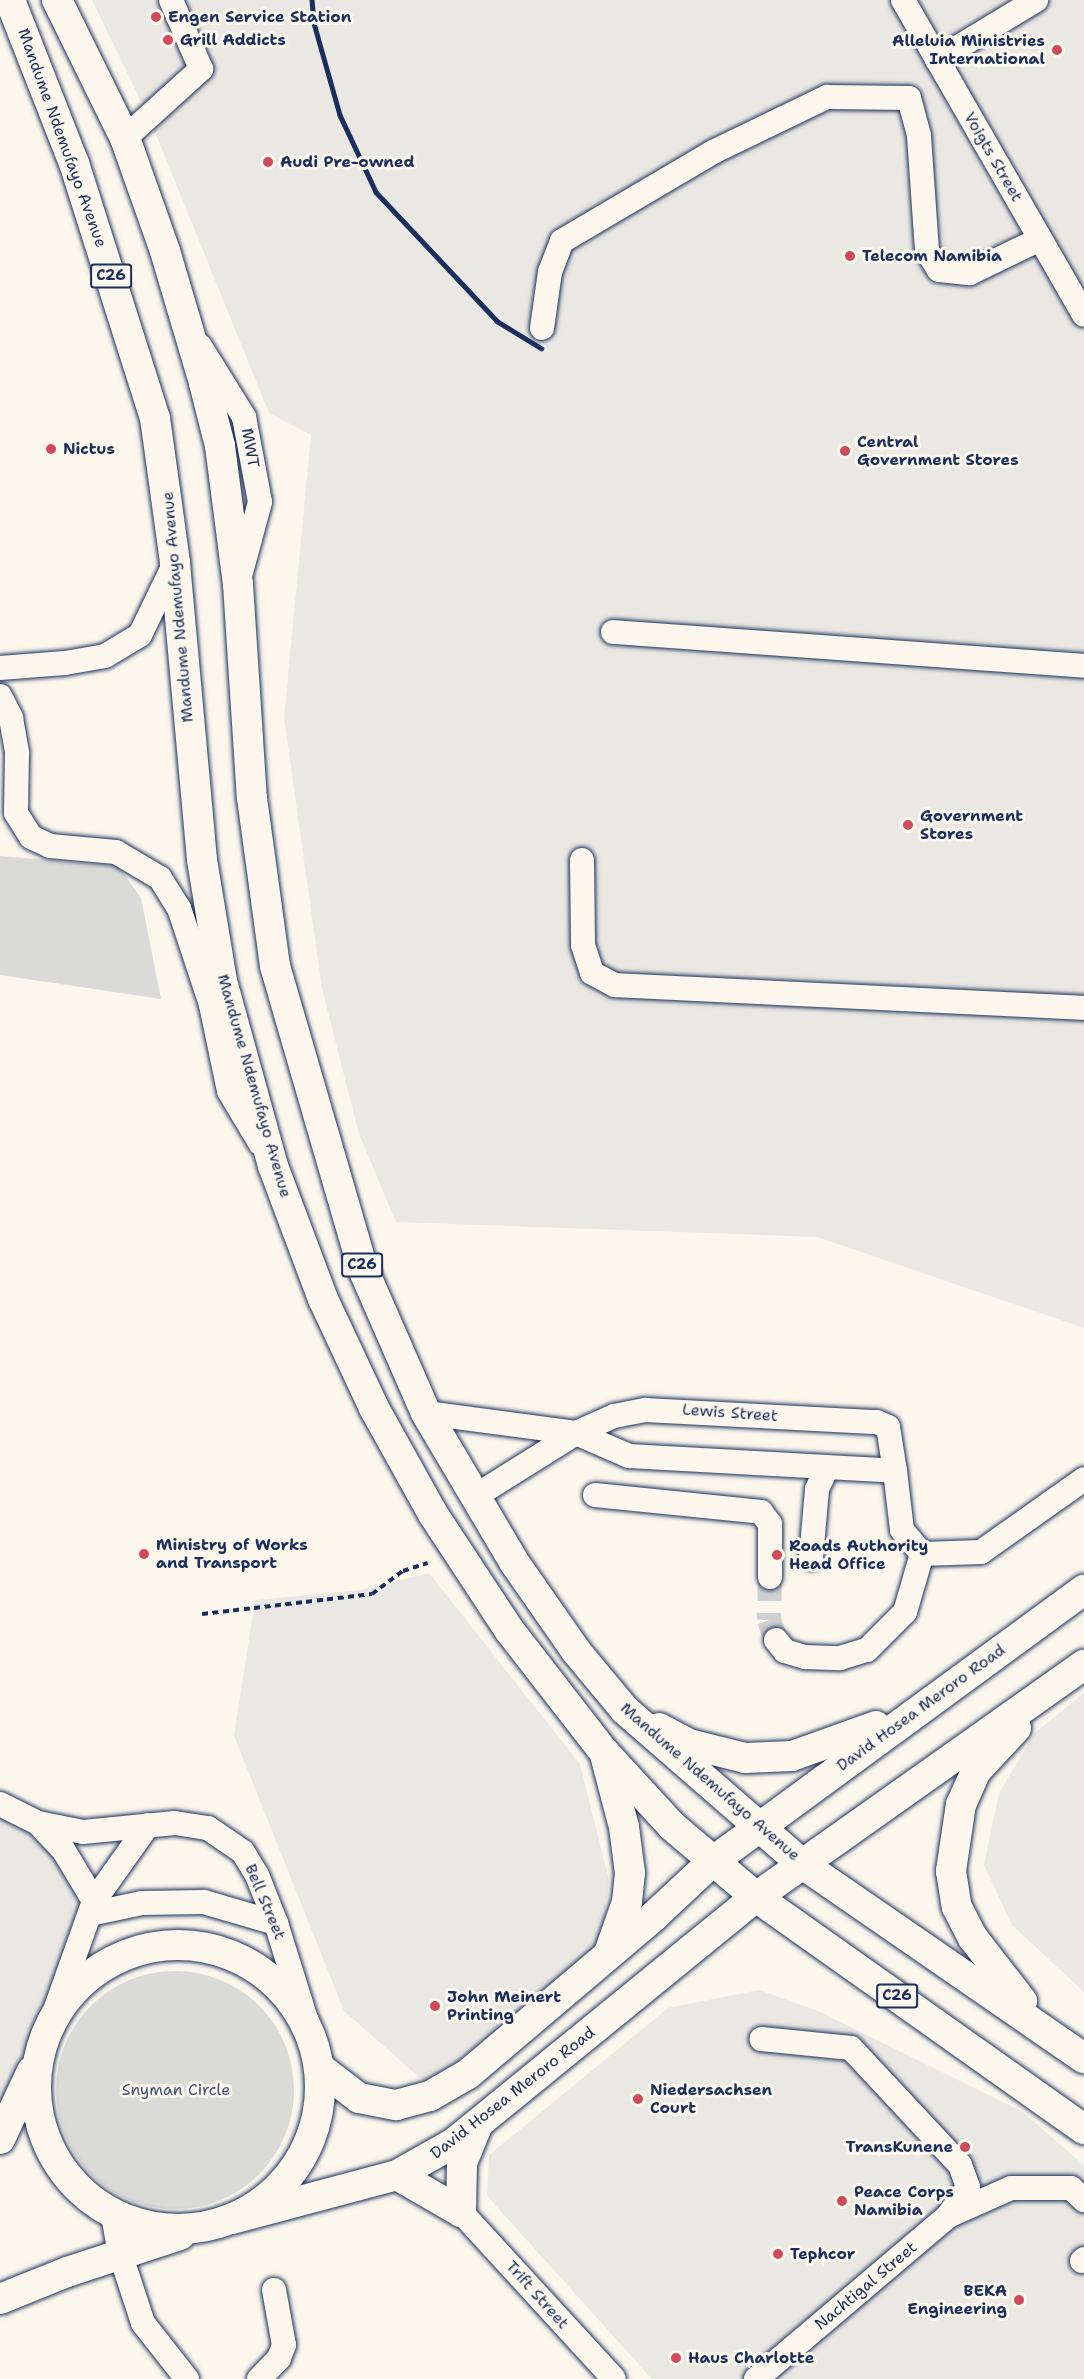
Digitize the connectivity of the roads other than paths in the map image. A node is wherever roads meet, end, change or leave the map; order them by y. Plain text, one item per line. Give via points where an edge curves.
1 (57, 0) edge
2 (171, 0) edge
3 (903, 0) edge
4 (1036, 0) edge
5 (10, 2) edge
6 (937, 60) junction
7 (125, 138) junction
8 (1040, 239) junction
9 (1084, 315) edge
10 (543, 328) dead end
11 (175, 563) junction
12 (613, 632) dead end
13 (1084, 666) edge
14 (0, 668) edge
15 (0, 696) edge
16 (582, 860) dead end
17 (1084, 1008) edge
18 (273, 1166) junction
19 (426, 1413) junction
20 (576, 1433) junction
21 (827, 1468) junction
22 (895, 1471) junction
23 (1084, 1479) edge
24 (595, 1495) dead end
25 (474, 1497) junction
26 (922, 1554) junction
27 (811, 1558) dead end
28 (770, 1577) tunnel mouth
29 (1084, 1590) edge
30 (776, 1640) tunnel mouth
31 (1082, 1666) edge
32 (923, 1706) junction
33 (624, 1710) junction
34 (604, 1752) junction
35 (0, 1803) edge
36 (38, 1823) junction
37 (148, 1826) junction
38 (758, 1826) junction
39 (712, 1862) junction
40 (801, 1863) junction
41 (756, 1897) junction
42 (92, 1908) junction
43 (276, 1923) junction
44 (608, 1956) junction
45 (51, 2022) junction
46 (308, 2026) junction
47 (1044, 2028) junction
48 (761, 2039) dead end
49 (1084, 2058) edge
50 (37, 2059) junction
51 (321, 2069) junction
52 (478, 2124) junction
53 (1084, 2128) edge
54 (0, 2139) edge
55 (397, 2175) junction
56 (1084, 2200) edge
57 (461, 2212) junction
58 (113, 2215) junction
59 (948, 2216) junction
60 (232, 2219) junction
61 (203, 2228) junction
62 (120, 2253) junction
63 (274, 2290) dead end
64 (0, 2300) edge
65 (187, 2379) edge
66 (259, 2379) edge
67 (614, 2379) edge
68 (756, 2379) edge

1 - 7 main road, Mandume Ndemufayo Avenue / C26
2 - 7 street via 201,69
3 - 6 street, Voigts Street
4 - 6 street
5 - 11 main road, Mandume Ndemufayo Avenue / C26 via 75,163 155,418
6 - 8 street, Voigts Street
7 - 19 main road, Mandume Ndemufayo Avenue / C26 via 188,326 220,446 238,584 252,798 275,966 363,1269
8 - 9 street, Voigts Street
8 - 10 street via 970,273 939,270 927,251 919,136 909,98 827,97 713,152 562,241 550,272
11 - 14 street via 140,635 105,656
11 - 18 main road, Mandume Ndemufayo Avenue / C26 via 202,860 222,981
12 - 13 street
15 - 18 street via 11,718 17,753 16,813 31,837 50,846 116,852 160,878 179,908 211,1005 229,1091
16 - 17 street via 583,945 592,973 615,985
18 - 34 main road, Mandume Ndemufayo Avenue / C26 via 323,1299 374,1408 433,1514 510,1631
19 - 20 street
19 - 25 main road, Mandume Ndemufayo Avenue / C26
20 - 21 street via 630,1456
20 - 22 street, Lewis Street via 614,1416 645,1410 877,1422 888,1427
20 - 25 street, Lewis Street
21 - 22 street
21 - 27 street via 817,1489
22 - 26 street via 902,1530
23 - 26 street via 981,1552
24 - 28 street via 762,1512 770,1524
25 - 33 main road, Mandume Ndemufayo Avenue / C26 via 576,1650
26 - 30 street via 904,1612 867,1650 840,1658 805,1657 785,1651
29 - 32 main road, David Hosea Meroro Road
31 - 40 main road
31 - 47 main road via 976,1771 961,1804 954,1834 951,1871 957,1907 997,1971
32 - 33 main road via 848,1739 792,1756 745,1758 689,1744
32 - 38 main road, David Hosea Meroro Road
33 - 38 main road, Mandume Ndemufayo Avenue / C26
34 - 39 main road, Mandume Ndemufayo Avenue / C26 via 672,1826
34 - 44 main road via 624,1827 630,1873 627,1902
35 - 36 street, Bell Street
36 - 37 street, Bell Street via 98,1832
36 - 42 street via 64,1851
37 - 42 street
37 - 43 street, Bell Street via 175,1823 208,1828 243,1852 258,1875
38 - 39 main road, David Hosea Meroro Road
38 - 40 main road, Mandume Ndemufayo Avenue / C26
39 - 41 main road, Mandume Ndemufayo Avenue / C26
39 - 44 main road
40 - 41 main road, David Hosea Meroro Road
40 - 47 main road, Mandume Ndemufayo Avenue / C26
41 - 52 main road, David Hosea Meroro Road
41 - 53 main road, Mandume Ndemufayo Avenue / C26
42 - 43 street via 204,1902
42 - 45 street
43 - 46 street, Bell Street
44 - 51 main road via 468,2074 430,2096 396,2105 359,2098
45 - 46 main road via 78,1985 105,1965 158,1945 204,1946 246,1961 282,1988
45 - 50 main road
46 - 51 main road
47 - 49 main road, Mandume Ndemufayo Avenue / C26
48 - 59 street via 851,2048 960,2165 968,2187
50 - 54 main road
50 - 58 main road via 35,2098 43,2136 61,2171 88,2199
51 - 60 main road via 320,2106 310,2142 285,2181 265,2200
52 - 55 main road, David Hosea Meroro Road via 432,2157
52 - 57 main road via 462,2163
55 - 57 main road
55 - 60 main road, David Hosea Meroro Road
56 - 59 street via 1071,2188 1011,2188
57 - 67 street, Trift Street
58 - 61 main road via 142,2226 172,2230
58 - 62 street
59 - 68 street, Nachtigal Street
60 - 61 main road
61 - 62 main road
62 - 64 main road
62 - 65 street via 143,2323
63 - 66 street via 284,2345 279,2358

